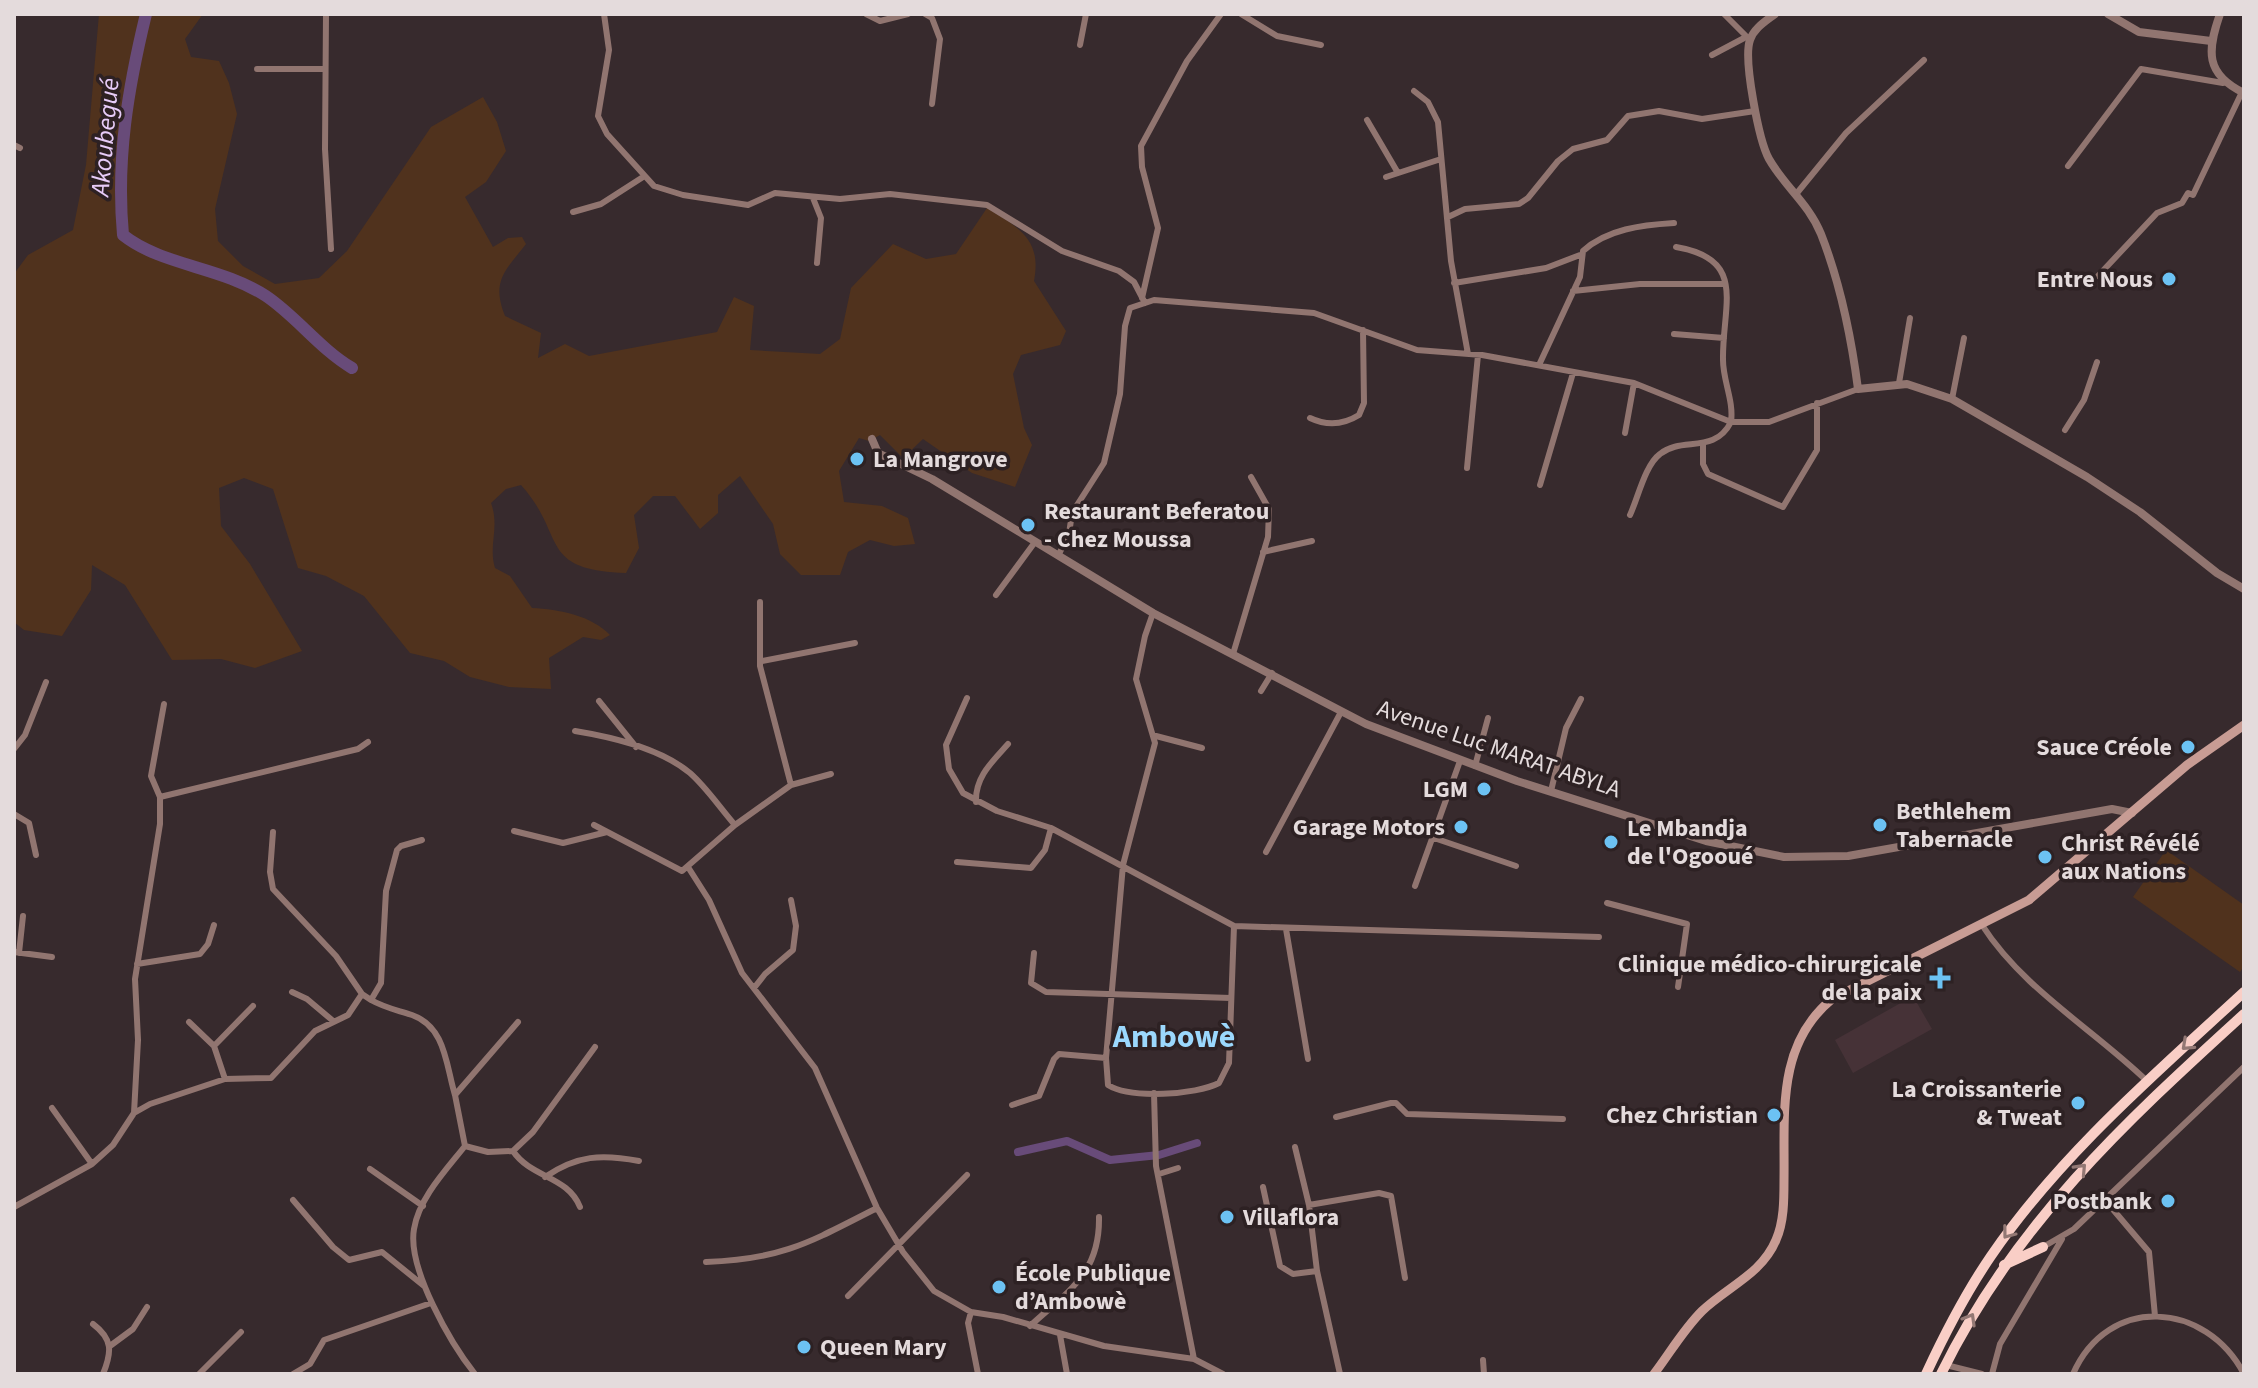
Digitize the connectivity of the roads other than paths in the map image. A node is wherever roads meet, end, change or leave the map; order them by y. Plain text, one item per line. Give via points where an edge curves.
1 (326, 14) edge
2 (604, 14) edge
3 (866, 14) edge
4 (908, 14) edge
5 (925, 14) edge
6 (1086, 14) edge
7 (1221, 14) edge
8 (1241, 14) edge
9 (1724, 14) edge
10 (1775, 14) edge
11 (2108, 14) edge
12 (2220, 14) edge
13 (1748, 37) junction
14 (2211, 41) junction
15 (1080, 45) dead end
16 (1321, 45) dead end
17 (1712, 55) dead end
18 (1924, 60) dead end
19 (257, 69) dead end
20 (323, 69) junction
21 (2223, 83) junction
22 (1414, 91) dead end
23 (2243, 92) edge
24 (932, 104) dead end
25 (1755, 111) junction
26 (1367, 120) dead end
27 (1441, 159) junction
28 (2068, 166) dead end
29 (1398, 173) junction
30 (643, 177) junction
31 (1386, 177) dead end
32 (1797, 193) junction
33 (813, 198) junction
34 (573, 212) dead end
35 (1448, 217) junction
36 (1674, 223) dead end
37 (1676, 247) dead end
38 (331, 249) dead end
39 (1580, 255) junction
40 (817, 263) dead end
41 (2098, 276) dead end
42 (1454, 283) junction
43 (1724, 284) junction
44 (1573, 291) junction
45 (1143, 300) junction
46 (1910, 318) dead end
47 (1363, 330) junction
48 (1674, 334) dead end
49 (1724, 338) junction
50 (1964, 338) dead end
51 (1468, 354) junction
52 (1478, 355) junction
53 (2097, 362) dead end
54 (1539, 365) junction
55 (1573, 373) junction
56 (1634, 383) junction
57 (1899, 383) junction
58 (1858, 389) junction
59 (1952, 399) junction
60 (1817, 403) junction
61 (1310, 418) dead end
62 (1731, 422) junction
63 (2065, 430) dead end
64 (1625, 433) dead end
65 (872, 439) dead end
66 (1703, 444) junction
67 (1467, 468) dead end
68 (1251, 477) dead end
69 (1540, 485) dead end
70 (1630, 515) dead end
71 (1312, 541) dead end
72 (1035, 542) junction
73 (1263, 552) junction
74 (1058, 556) junction
75 (2244, 589) edge
76 (996, 595) dead end
77 (760, 602) dead end
78 (1153, 613) junction
79 (855, 643) dead end
80 (1233, 654) junction
81 (762, 661) junction
82 (1272, 673) junction
83 (46, 682) dead end
84 (1261, 691) dead end
85 (967, 698) dead end
86 (1581, 699) dead end
87 (599, 701) dead end
88 (164, 704) dead end
89 (1341, 712) junction
90 (1488, 718) dead end
91 (2244, 725) edge
92 (575, 731) dead end
93 (1156, 736) junction
94 (368, 742) dead end
95 (1008, 744) dead end
96 (636, 747) junction
97 (1202, 748) dead end
98 (14, 749) edge
99 (1460, 761) junction
100 (1475, 766) junction
101 (831, 774) dead end
102 (791, 785) junction
103 (1551, 791) junction
104 (160, 797) junction
105 (976, 802) junction
106 (2132, 813) junction
107 (14, 814) edge
108 (594, 825) dead end
109 (735, 825) junction
110 (1051, 828) junction
111 (514, 831) dead end
112 (273, 832) dead end
113 (607, 832) junction
114 (1434, 838) junction
115 (422, 840) dead end
116 (1266, 852) dead end
117 (36, 855) dead end
118 (957, 862) dead end
119 (1123, 865) junction
120 (1516, 866) dead end
121 (688, 867) junction
122 (1415, 886) dead end
123 (791, 900) dead end
124 (1607, 903) dead end
125 (23, 916) dead end
126 (214, 925) dead end
127 (1982, 925) junction
128 (1234, 926) junction
129 (1286, 929) junction
130 (1599, 937) dead end
131 (16, 952) edge
132 (1034, 953) dead end
133 (52, 957) dead end
134 (137, 964) junction
135 (1678, 987) dead end
136 (754, 988) junction
137 (292, 992) dead end
138 (2244, 992) edge
139 (362, 994) junction
140 (1111, 995) junction
141 (1231, 998) junction
142 (371, 1000) junction
143 (253, 1006) dead end
144 (2244, 1014) edge
145 (332, 1020) junction
146 (189, 1022) dead end
147 (518, 1022) dead end
148 (214, 1046) junction
149 (595, 1047) dead end
150 (1106, 1058) junction
151 (1308, 1059) dead end
152 (2244, 1067) edge
153 (225, 1079) junction
154 (2147, 1081) junction
155 (1154, 1093) junction
156 (455, 1095) junction
157 (1012, 1105) dead end
158 (52, 1108) dead end
159 (134, 1113) junction
160 (1336, 1117) dead end
161 (1563, 1119) dead end
162 (465, 1146) junction
163 (1295, 1147) dead end
164 (513, 1151) junction
165 (639, 1161) dead end
166 (92, 1164) junction
167 (1178, 1168) dead end
168 (370, 1169) dead end
169 (1159, 1174) junction
170 (967, 1175) dead end
171 (545, 1177) junction
172 (1263, 1187) dead end
173 (293, 1200) dead end
174 (2105, 1200) junction
175 (1309, 1205) junction
176 (423, 1206) junction
177 (14, 1207) edge
178 (580, 1207) dead end
179 (877, 1208) junction
180 (1099, 1217) dead end
181 (2030, 1228) junction
182 (2064, 1236) junction
183 (899, 1246) junction
184 (2043, 1247) junction
185 (706, 1262) dead end
186 (2002, 1266) junction
187 (1317, 1271) junction
188 (1405, 1278) dead end
189 (426, 1289) junction
190 (848, 1296) dead end
191 (431, 1303) junction
192 (147, 1307) dead end
193 (971, 1312) junction
194 (2155, 1316) junction
195 (93, 1324) dead end
196 (1030, 1326) junction
197 (241, 1332) dead end
198 (1060, 1335) junction
199 (110, 1346) junction
200 (2235, 1358) junction
201 (2244, 1358) edge
202 (1194, 1359) junction
203 (1483, 1360) dead end
204 (1944, 1369) edge
205 (103, 1374) edge
206 (199, 1374) edge
207 (293, 1374) edge
208 (475, 1374) edge
209 (978, 1374) edge
210 (1067, 1374) edge
211 (1223, 1374) edge
212 (1340, 1374) edge
213 (1484, 1374) edge
214 (1654, 1374) edge
215 (1926, 1374) edge
216 (1982, 1374) edge
217 (1992, 1374) edge
218 (2073, 1374) edge
219 (2244, 1374) edge

1 - 20 street
2 - 30 street via 609,50 598,116
3 - 4 street via 880,21
5 - 24 street via 940,39
6 - 15 street
7 - 45 street via 1187,61 1141,146 1158,228
8 - 16 street via 1277,36
9 - 13 street
10 - 13 street
11 - 14 street via 2139,32
12 - 14 street
13 - 17 street
13 - 25 street
14 - 21 street via 2213,65
18 - 32 street via 1846,133
19 - 20 street
20 - 38 street
21 - 23 street
21 - 28 street via 2141,69
22 - 27 street via 1428,102 1438,122
23 - 41 street via 2193,195 2188,193 2182,203 2157,213
25 - 32 street via 1765,150
25 - 35 street via 1702,119 1659,111 1628,116 1607,140 1573,149 1558,161 1519,204 1465,209
26 - 29 street
27 - 29 street
27 - 35 street
29 - 31 street
30 - 33 street via 667,191 748,205 775,193
30 - 34 street via 601,204
32 - 58 street via 1814,217 1838,281
33 - 40 street via 821,218
33 - 45 street via 890,194 987,205 1062,251 1119,271 1134,282
35 - 42 street
36 - 39 street via 1608,236
37 - 43 street via 1716,260
39 - 42 street via 1546,268
39 - 44 street via 1580,277
42 - 51 street
43 - 44 street
43 - 49 street
44 - 54 street
45 - 47 street via 1314,313
45 - 74 street via 1130,308 1125,326 1120,394 1104,463 1076,505
46 - 57 street
47 - 51 street via 1417,350
47 - 61 street via 1364,403 1359,415 1323,424
48 - 49 street
49 - 62 street
50 - 59 street
51 - 52 street
52 - 54 street
52 - 67 street
53 - 63 street via 2084,400
54 - 55 street
55 - 56 street
55 - 69 street
56 - 62 street
56 - 64 street
57 - 58 street
57 - 59 street
58 - 60 street
59 - 75 street via 2087,477
60 - 62 street via 1769,422
60 - 66 street via 1817,450 1783,507 1708,474
62 - 66 street via 1724,433
65 - 72 street, Avenue Luc MARAT ABYLA via 878,453 932,479
66 - 70 street via 1669,449 1656,457
68 - 73 street via 1269,509
71 - 73 street
72 - 74 street, Avenue Luc MARAT ABYLA
72 - 76 street
73 - 80 street
74 - 78 street, Avenue Luc MARAT ABYLA
77 - 81 street
78 - 80 street, Avenue Luc MARAT ABYLA
78 - 93 street via 1136,679
79 - 81 street
80 - 82 street, Avenue Luc MARAT ABYLA
81 - 102 street
82 - 84 street
82 - 89 street, Avenue Luc MARAT ABYLA
83 - 98 street
85 - 105 street via 946,745 954,780
86 - 103 street via 1566,728
87 - 96 street
88 - 104 street via 151,776
89 - 99 street, Avenue Luc MARAT ABYLA
89 - 116 street
90 - 100 street
91 - 106 main road
92 - 96 street
93 - 97 street
93 - 119 street
94 - 104 street via 358,749
95 - 105 street via 985,770
96 - 109 street via 688,771
99 - 100 street, Avenue Luc MARAT ABYLA
99 - 114 street
100 - 103 street, Avenue Luc MARAT ABYLA
101 - 102 street
102 - 109 street
103 - 106 street, Avenue Luc MARAT ABYLA via 1706,841 1784,857 1848,856 2112,809
104 - 134 street
105 - 110 street
106 - 127 main road via 2045,888
107 - 117 street via 29,823
108 - 113 street
109 - 121 street
110 - 118 street via 1045,850 1031,868
110 - 119 street
111 - 113 street via 563,843
112 - 139 street via 273,889 336,956
113 - 121 street via 672,869
114 - 120 street
114 - 122 street
115 - 142 street via 397,850 386,891 381,983
119 - 128 street
119 - 140 street
121 - 136 street
123 - 136 street via 793,950
124 - 135 street via 1687,924
125 - 131 street
126 - 134 street via 200,954
127 - 154 street via 2011,966
127 - 214 main road via 1832,999 1807,1025 1795,1046 1786,1083 1784,1196 1777,1239 1758,1268 1690,1323
128 - 129 street
128 - 141 street
129 - 130 street
129 - 151 street
131 - 133 street
132 - 140 street via 1031,983 1037,989
134 - 159 street
136 - 179 street via 815,1068
137 - 145 street
138 -> 154 highway
139 - 142 street
139 - 145 street via 348,1015
140 - 141 street
140 - 150 street
141 - 155 street via 1229,1063 1219,1083 1201,1091
142 - 156 street via 435,1030
143 - 148 street
181 -> 144 highway via 2108,1141
145 - 153 street via 271,1078
146 - 148 street
147 - 156 street
148 - 153 street
149 - 164 street
150 - 155 street via 1108,1085
150 - 157 street via 1059,1054 1039,1096
152 - 174 street
153 - 159 street
154 -> 215 highway via 2015,1223 1964,1298
155 - 169 street
156 - 162 street
158 - 166 street
159 - 166 street via 113,1145
160 - 161 street via 1396,1103 1407,1114
162 - 164 street
162 - 176 street
163 - 175 street
164 - 171 street
165 - 171 street via 593,1156 566,1163
166 - 177 street
167 - 169 street
168 - 176 street
169 - 202 street
170 - 183 street
171 - 178 street via 564,1185
172 - 187 street via 1280,1266 1293,1274
173 - 189 street via 349,1260 382,1252
174 - 182 street
174 - 194 street via 2149,1252
175 - 187 street
175 - 188 street via 1379,1193 1391,1196
176 - 189 street via 413,1231
179 - 183 street
179 - 185 street via 778,1255
180 - 196 street via 1098,1246 1084,1278
181 - 184 highway via 2032,1244
181 - 186 highway
182 - 184 street
182 - 217 street via 2000,1344
183 - 190 street
183 - 193 street via 934,1291
184 - 186 highway
204 -> 186 highway
187 - 212 street
189 - 191 street
191 - 207 street via 324,1340 310,1364
191 - 208 street
192 - 199 street via 133,1329
193 - 196 street
193 - 209 street via 968,1323
194 - 200 street via 2192,1324
194 - 218 street via 2110,1330 2087,1351
195 - 199 street via 106,1334
196 - 198 street
197 - 206 street
198 - 202 street
198 - 210 street
199 - 205 street
200 - 201 street
200 - 219 street
202 - 211 street
203 - 213 street
204 - 216 street

